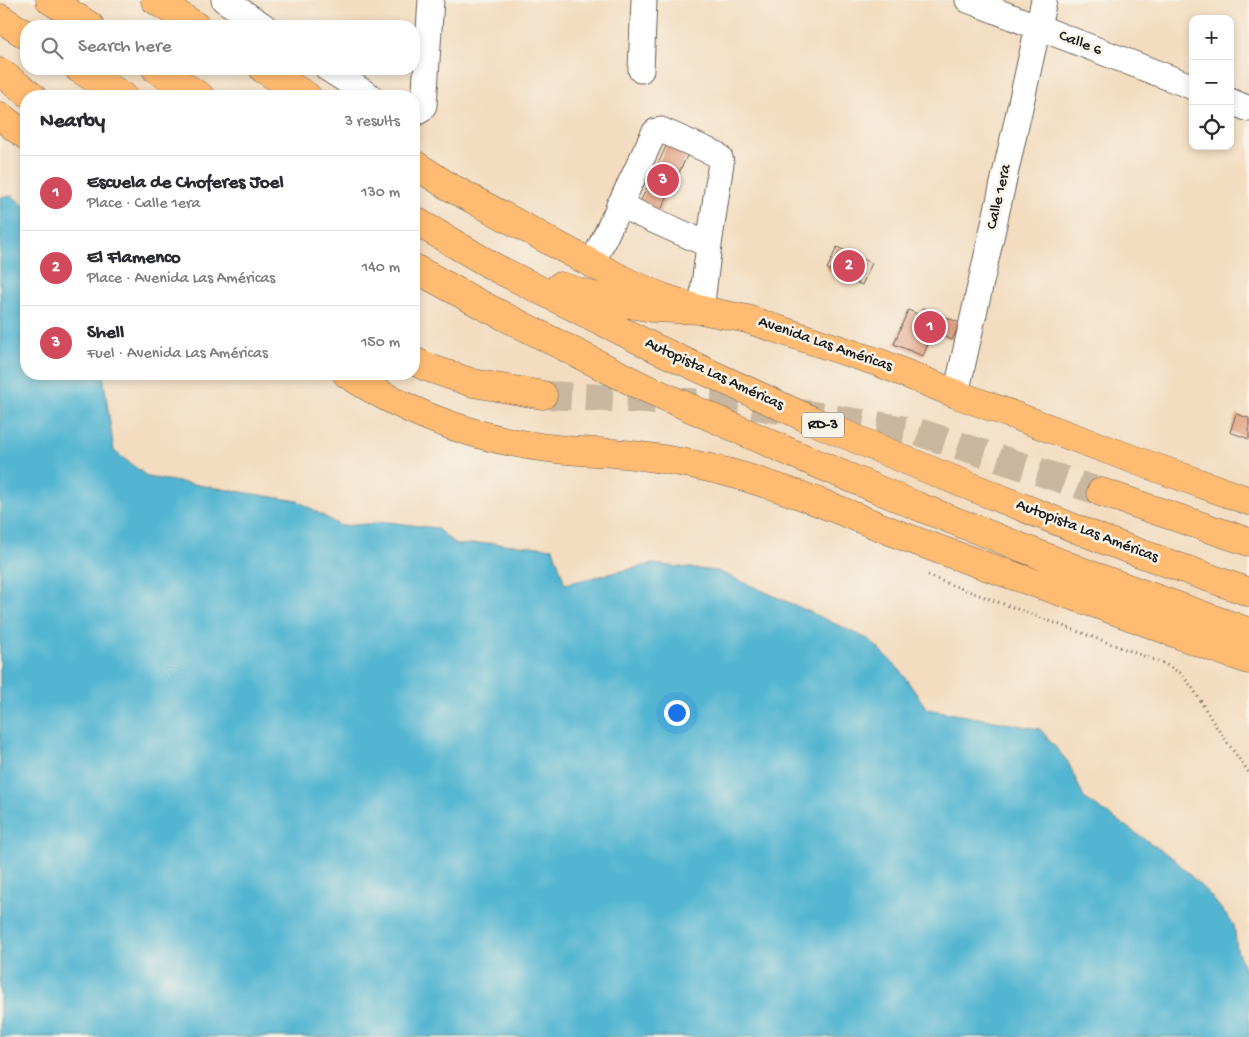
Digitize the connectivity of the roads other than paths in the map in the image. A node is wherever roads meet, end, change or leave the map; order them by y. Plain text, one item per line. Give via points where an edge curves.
1 (50, 0) edge
2 (155, 0) edge
3 (224, 0) edge
4 (431, 0) edge
5 (644, 0) edge
6 (968, 0) edge
7 (1044, 0) edge
8 (0, 18) edge
9 (81, 20) edge
10 (187, 20) edge
11 (255, 20) edge
12 (1038, 27) junction
13 (20, 31) edge
14 (641, 70) dead end
15 (0, 72) edge
16 (89, 75) edge
17 (166, 75) edge
18 (273, 75) edge
19 (337, 75) edge
20 (1189, 85) edge
21 (24, 90) edge
22 (113, 90) edge
23 (190, 90) edge
24 (297, 90) edge
25 (361, 90) edge
26 (420, 111) edge
27 (0, 116) edge
28 (20, 131) edge
29 (420, 168) edge
30 (620, 205) junction
31 (420, 223) edge
32 (709, 245) junction
33 (592, 264) junction
34 (494, 266) junction
35 (420, 271) edge
36 (701, 310) junction
37 (420, 364) edge
38 (357, 380) edge
39 (956, 394) junction
40 (543, 395) tunnel mouth
41 (1101, 492) tunnel mouth
42 (1249, 501) edge
43 (1249, 542) edge
44 (1249, 592) edge
45 (1249, 632) edge
46 (1249, 660) edge

1 - 9 main road
2 - 10 main road
3 - 11 street
4 - 26 street via 424,105
5 - 14 street
6 - 12 street, Calle 6
7 - 12 street, Calle 1era
8 - 13 main road
12 - 20 street, Calle 6
12 - 39 street, Calle 1era
15 - 21 main road
16 - 22 main road
17 - 23 main road
18 - 24 main road
19 - 25 street
27 - 28 main road
29 - 33 main road, Avenida Las Américas
30 - 32 street
30 - 32 street via 656,131 661,130 716,154 721,163
30 - 33 street
31 - 34 main road, Autopista Las Américas / RD-3
32 - 36 street
33 - 36 main road, Avenida Las Américas via 662,297
34 - 36 main road via 606,300 652,308
34 - 44 main road, Autopista Las Américas / RD-3 via 652,347 810,420 1109,542
35 - 45 main road, RD-3 via 641,386 794,454 1081,571
36 - 39 main road, Avenida Las Américas via 747,319 790,333 880,363
37 - 40 main road via 473,383
38 - 46 main road via 402,405 474,434 556,449 658,458 777,488
39 - 42 main road, Avenida Las Américas
41 - 43 main road

